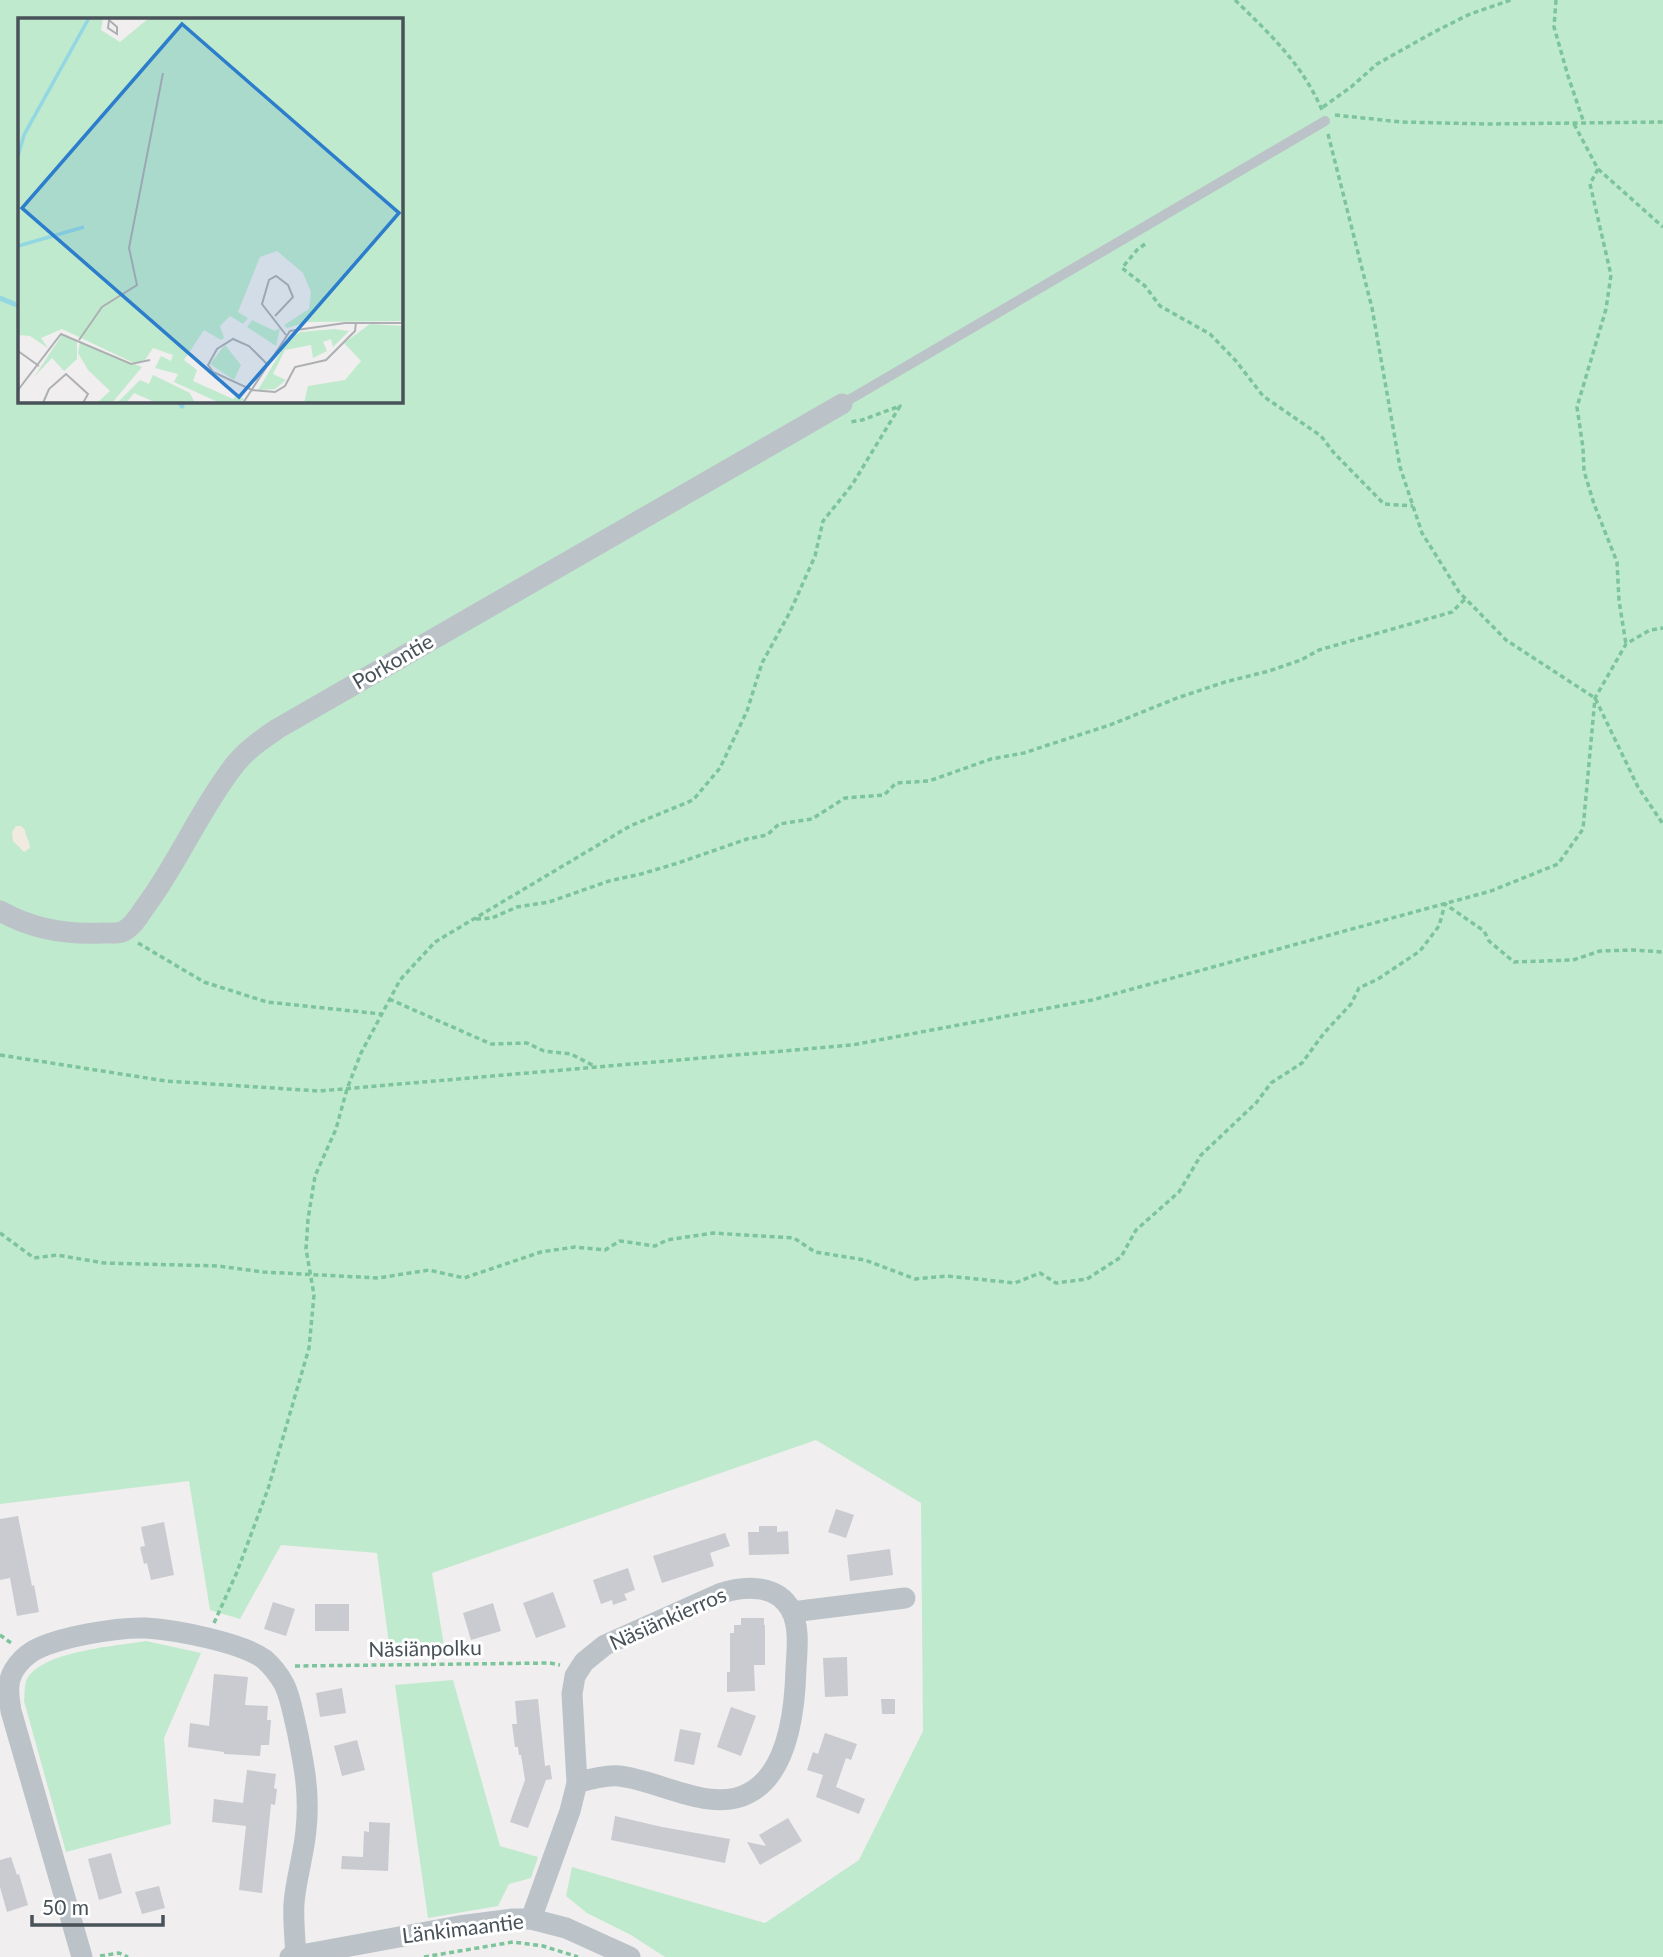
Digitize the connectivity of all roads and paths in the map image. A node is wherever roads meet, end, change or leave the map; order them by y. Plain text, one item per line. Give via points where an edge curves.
1 (1235, 0) edge
2 (1511, 0) edge
3 (1556, 0) edge
4 (1321, 107) junction
5 (1322, 116) junction
6 (1663, 122) edge
7 (1574, 123) junction
8 (1584, 123) junction
9 (1598, 169) junction
10 (1663, 226) edge
11 (1147, 242) dead end
12 (843, 413) junction
13 (1413, 506) junction
14 (1465, 599) junction
15 (1663, 628) edge
16 (1626, 644) junction
17 (1595, 698) junction
18 (1663, 824) edge
19 (1445, 904) junction
20 (0, 911) edge
21 (472, 919) junction
22 (121, 933) junction
23 (1663, 952) edge
24 (389, 999) junction
25 (381, 1014) junction
26 (0, 1055) edge
27 (598, 1068) junction
28 (347, 1089) junction
29 (0, 1233) edge
30 (311, 1274) junction
31 (905, 1598) dead end
32 (792, 1612) junction
33 (208, 1639) junction
34 (272, 1666) junction
35 (579, 1668) junction
36 (577, 1783) junction
37 (531, 1919) junction
38 (293, 1956) edge
39 (82, 1957) edge
40 (95, 1957) edge
41 (128, 1957) edge
42 (424, 1957) edge
43 (578, 1957) edge
44 (630, 1957) edge

1 - 4 path via 1299,67
2 - 4 path via 1470,14 1377,64
3 - 8 path via 1554,27
4 - 5 path
5 - 7 path via 1401,122
5 - 12 lane
5 - 13 path via 1372,308 1400,467
6 - 8 path
7 - 8 path
7 - 9 path
9 - 10 path
9 - 16 path via 1590,184 1611,275 1606,309 1577,407 1584,471 1617,562
11 - 13 path via 1122,268 1145,286 1160,306 1210,334 1263,396 1321,436 1384,504
12 - 21 path via 862,420 900,406 852,485 823,521 816,556 762,663 747,711 720,768 693,800 630,826
12 - 22 street, Porkontie via 277,729 232,769 160,888
13 - 14 path via 1422,533
14 - 17 path via 1506,640
14 - 21 path via 1452,612 1319,650 1048,745 929,781 896,783 884,794 845,798 812,819 779,824 766,835 548,902
15 - 16 path
16 - 17 path
17 - 18 path via 1638,787
17 - 19 path via 1583,830 1558,864
19 - 23 path via 1484,931 1514,962 1573,960 1600,951
19 - 27 path via 1079,1003 852,1045
19 - 30 path via 1439,926 1420,951 1359,988 1302,1063 1272,1083 1201,1155 1179,1192 1136,1230 1121,1257 1087,1279 1056,1283 1040,1273 1015,1283 947,1276 915,1279 865,1260 815,1252 794,1238 713,1233 655,1246 620,1241 605,1250 575,1247 541,1252 464,1278 429,1270 378,1278
20 - 22 street via 60,931
21 - 24 path via 435,942
22 - 25 path via 204,982 267,1002
24 - 25 path
24 - 27 path via 491,1044 527,1043 544,1051 571,1054
25 - 28 path
26 - 28 path via 166,1081
27 - 28 path
28 - 30 path via 336,1129 314,1176 306,1249
29 - 30 path via 34,1258 57,1255 104,1263
30 - 33 path via 314,1295 309,1348 287,1429 237,1572
31 - 32 street
32 - 35 street, Näsiänkierros via 771,1592 733,1590 605,1645
32 - 36 street via 797,1641 795,1706 774,1766 757,1788 739,1798 718,1801 632,1778 615,1776
33 - 34 street via 250,1652
33 - 39 street via 146,1628 91,1634 35,1650 11,1676 11,1711
34 - 35 path, Näsiänpolku via 550,1663
34 - 38 street via 290,1700 307,1778
35 - 36 street via 572,1694
36 - 37 street
37 - 38 street, Länkimaantie via 459,1926
37 - 44 street, Länkimaantie via 566,1928
40 - 41 path via 120,1953
42 - 43 path via 513,1942

